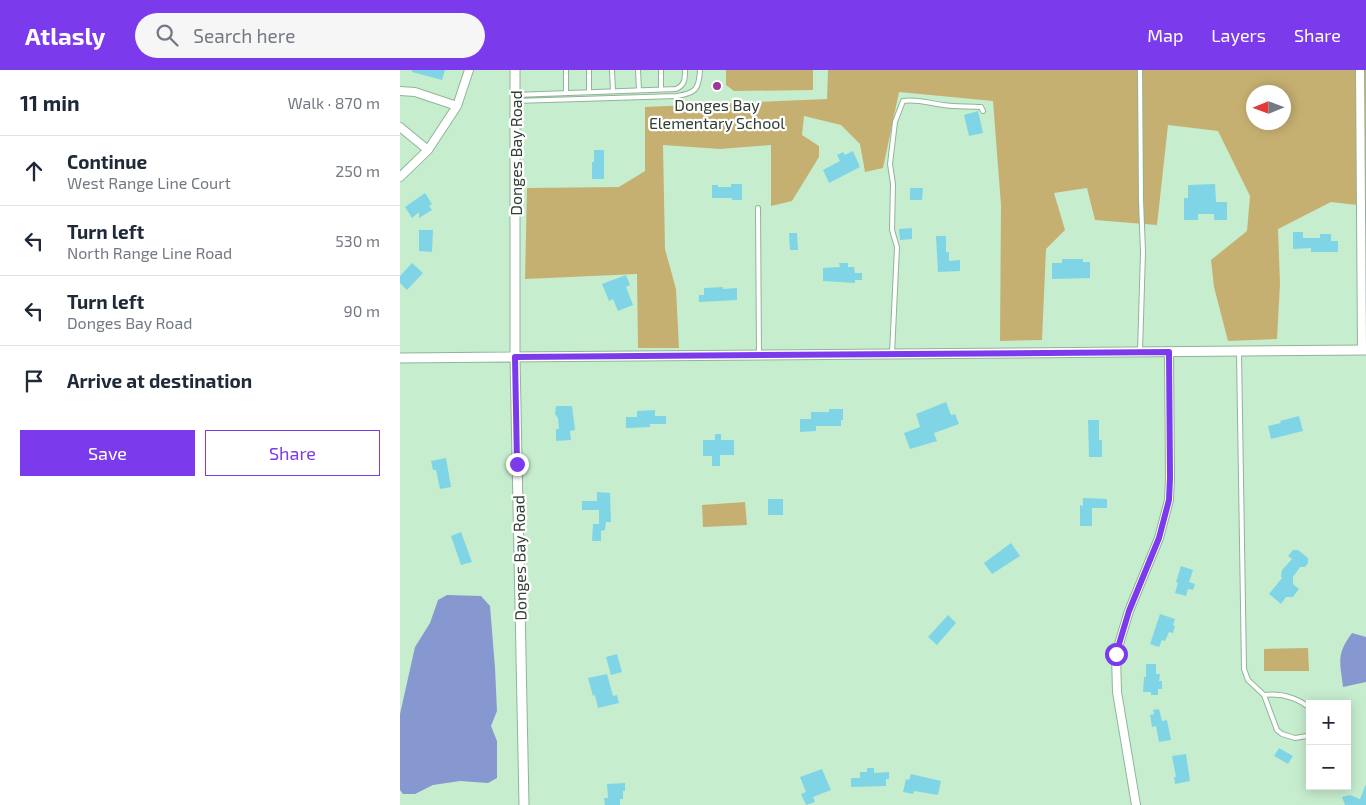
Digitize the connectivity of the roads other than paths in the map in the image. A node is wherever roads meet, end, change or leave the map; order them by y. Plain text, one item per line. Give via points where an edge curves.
1 (469, 70) edge
2 (515, 70) edge
3 (566, 70) edge
4 (589, 70) edge
5 (612, 70) edge
6 (638, 70) edge
7 (661, 70) edge
8 (685, 70) edge
9 (700, 70) edge
10 (1140, 70) edge
11 (1360, 70) edge
12 (661, 89) junction
13 (639, 90) junction
14 (589, 91) junction
15 (613, 91) junction
16 (400, 92) edge
17 (566, 92) junction
18 (515, 98) junction
19 (457, 106) junction
20 (983, 111) dead end
21 (400, 127) edge
22 (428, 150) junction
23 (400, 177) edge
24 (758, 208) dead end
25 (1364, 350) edge
26 (1140, 352) junction
27 (1169, 352) junction
28 (1239, 352) junction
29 (892, 354) junction
30 (759, 355) junction
31 (515, 357) junction
32 (400, 358) edge
33 (1264, 695) junction
34 (1306, 706) edge
35 (1306, 736) edge
36 (524, 805) edge
37 (1136, 805) edge

1 - 19 street
2 - 18 street, Donges Bay Road
3 - 17 lane
4 - 14 lane
5 - 15 lane
6 - 13 lane
7 - 12 lane
8 - 12 lane via 681,87
9 - 18 lane via 696,89 677,96
10 - 26 lane via 1143,252
11 - 25 street
12 - 13 lane
13 - 15 lane
14 - 15 lane
14 - 17 lane
16 - 19 street via 415,92
17 - 18 lane
18 - 31 street, Donges Bay Road
19 - 22 street
20 - 29 lane via 981,107 910,100 903,101 898,113 890,164 892,230 897,247
21 - 22 street
22 - 23 street
24 - 30 lane
25 - 28 street
26 - 27 street
26 - 29 street
27 - 28 street
27 - 37 street via 1169,500 1159,538 1129,611 1116,654 1117,692
28 - 33 lane via 1244,669 1248,680
29 - 30 street
30 - 31 street
31 - 32 street
31 - 36 street, Donges Bay Road
33 - 34 lane via 1283,694
33 - 35 lane via 1277,730 1296,738

